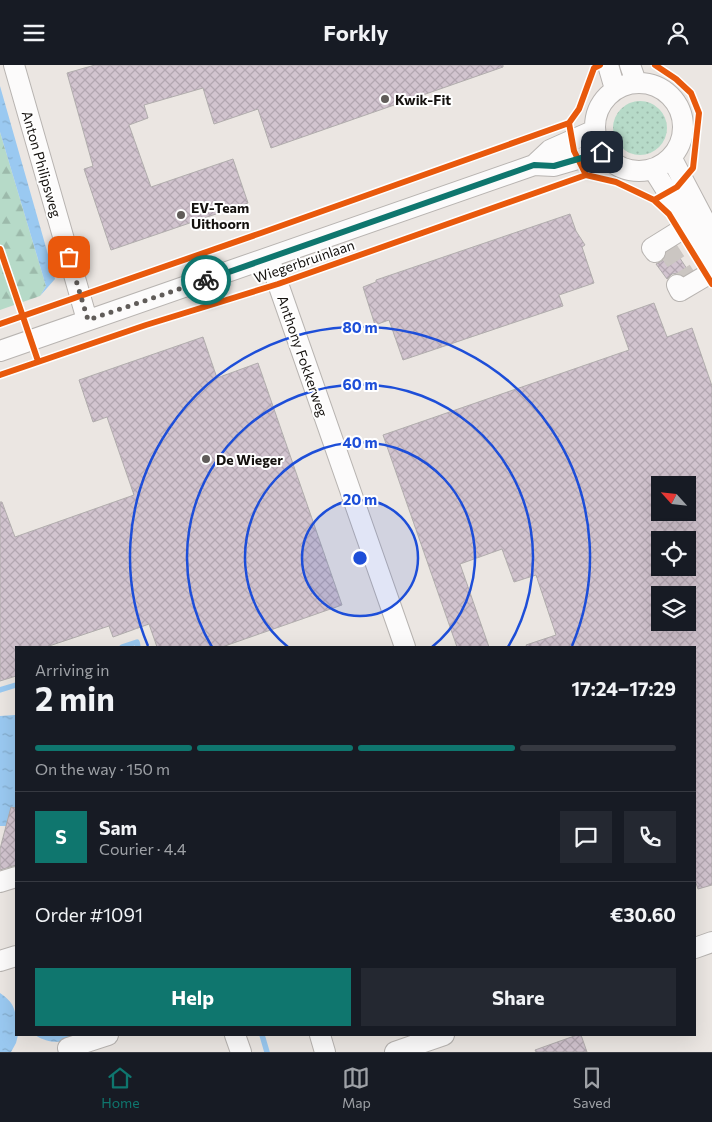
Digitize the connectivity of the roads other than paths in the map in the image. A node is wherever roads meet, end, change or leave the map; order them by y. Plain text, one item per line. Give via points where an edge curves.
1 (14, 65) edge
2 (608, 65) edge
3 (633, 74) edge
4 (615, 89) junction
5 (595, 131) junction
6 (602, 152) junction
7 (671, 157) junction
8 (534, 165) junction
9 (653, 169) junction
10 (689, 225) junction
11 (712, 235) edge
12 (661, 246) dead end
13 (269, 258) junction
14 (712, 263) edge
15 (712, 272) edge
16 (685, 283) dead end
17 (88, 320) junction
18 (0, 351) edge
19 (405, 646) edge
20 (15, 877) edge
21 (0, 882) edge
22 (712, 942) edge
23 (696, 948) edge
24 (15, 956) edge
25 (0, 961) edge
26 (105, 1036) edge
27 (236, 1036) edge
28 (320, 1036) edge
29 (441, 1036) edge
30 (68, 1048) dead end
31 (241, 1052) edge
32 (325, 1052) edge
33 (395, 1052) edge

1 - 17 street, Anton Philipsweg
2 - 4 street
3 - 4 street via 625,85
3 - 7 street via 672,97 679,108 683,133
4 - 5 street via 599,107
5 - 6 street
5 - 8 street, Wiegerbruinlaan via 550,150
6 - 8 street, Wiegerbruinlaan via 554,166
6 - 9 street via 610,161 630,171
7 - 9 street
7 - 11 street
8 - 13 street, Wiegerbruinlaan
9 - 10 street
10 - 12 street
10 - 14 street
13 - 17 street, Wiegerbruinlaan
13 - 19 street, Anthony Fokkerweg
15 - 16 street
17 - 18 street, Wiegerbruinlaan
20 - 21 street
22 - 23 street
24 - 25 street
26 - 30 street
27 - 31 street
28 - 32 street
29 - 33 street

